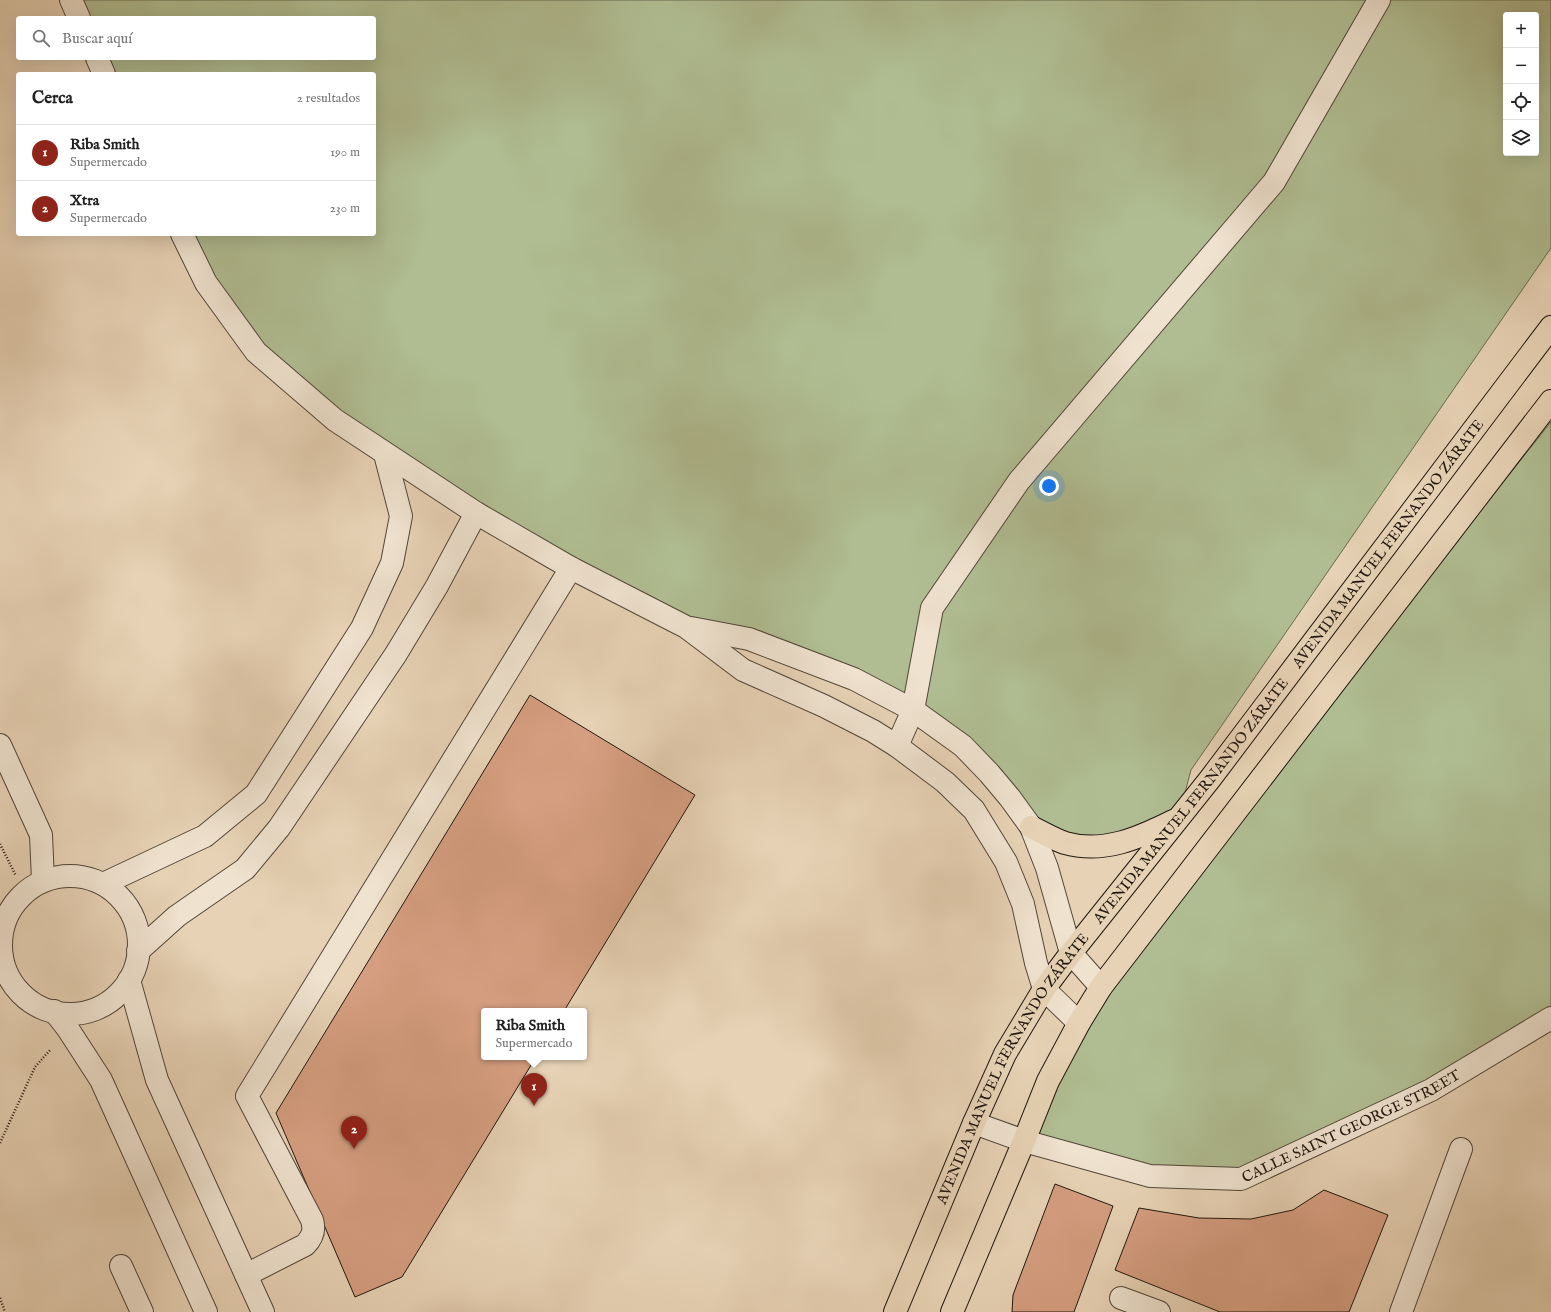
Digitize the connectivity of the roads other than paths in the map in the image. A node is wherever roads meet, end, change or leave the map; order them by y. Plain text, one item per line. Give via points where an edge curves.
1 (71, 0) edge
2 (1379, 0) edge
3 (78, 16) edge
4 (98, 60) edge
5 (103, 72) edge
6 (183, 236) edge
7 (1551, 327) edge
8 (1551, 401) edge
9 (385, 454) junction
10 (476, 513) junction
11 (571, 568) junction
12 (686, 628) junction
13 (913, 710) junction
14 (0, 745) edge
15 (897, 746) junction
16 (1178, 819) junction
17 (1031, 827) junction
18 (42, 881) junction
19 (103, 884) junction
20 (138, 951) junction
21 (1071, 953) junction
22 (129, 980) junction
23 (1101, 987) junction
24 (1044, 989) junction
25 (54, 1012) junction
26 (1551, 1018) edge
27 (1079, 1023) junction
28 (974, 1122) junction
29 (1024, 1141) junction
30 (1461, 1149) dead end
31 (121, 1266) dead end
32 (246, 1275) junction
33 (1121, 1298) dead end
34 (957, 1307) edge
35 (142, 1312) edge
36 (206, 1312) edge
37 (263, 1312) edge
38 (894, 1312) edge
39 (1159, 1312) edge
40 (1401, 1312) edge

1 - 3 street
2 - 13 street via 1274,182 1019,481 932,608
4 - 5 street
6 - 9 street via 206,283 256,352 335,420
7 - 16 main road, AVENIDA MANUEL FERNANDO ZÁRATE
8 - 23 main road
9 - 10 street
9 - 19 street via 401,516 392,563 362,628 256,794 205,836
10 - 11 street
10 - 20 street via 437,586 396,654 279,828 245,869 177,916
11 - 12 street
11 - 32 street via 247,1096 314,1227 310,1240 305,1245
12 - 13 street via 749,639 854,679
12 - 15 street via 743,670 824,706
13 - 15 street
13 - 17 street via 963,746 1010,798
14 - 18 street via 41,836
15 - 24 street via 945,782 974,810 1006,862 1023,904
16 - 17 main road via 1145,835 1116,844 1088,848 1064,842
16 - 21 main road, AVENIDA MANUEL FERNANDO ZÁRATE
17 - 21 street via 1047,868
18 - 19 street via 64,876 84,877
18 - 25 street via 24,892 10,909 2,928 1,950 6,972 18,990 34,1004
19 - 20 street via 118,896 130,912 137,931
20 - 22 street
21 - 23 street
21 - 24 main road, AVENIDA MANUEL FERNANDO ZÁRATE
22 - 25 street via 115,997 97,1008 76,1013
22 - 32 street via 157,1080
23 - 27 main road
24 - 27 street
24 - 28 main road, AVENIDA MANUEL FERNANDO ZÁRATE via 1005,1054
25 - 36 street via 101,1080
26 - 29 street, CALLE SAINT GEORGE STREET via 1431,1090 1241,1179 1150,1176
27 - 29 main road via 1048,1081
28 - 29 street, CALLE SAINT GEORGE STREET
28 - 38 main road, AVENIDA MANUEL FERNANDO ZÁRATE
29 - 34 main road
30 - 40 street
31 - 35 street
32 - 37 street
33 - 39 street

